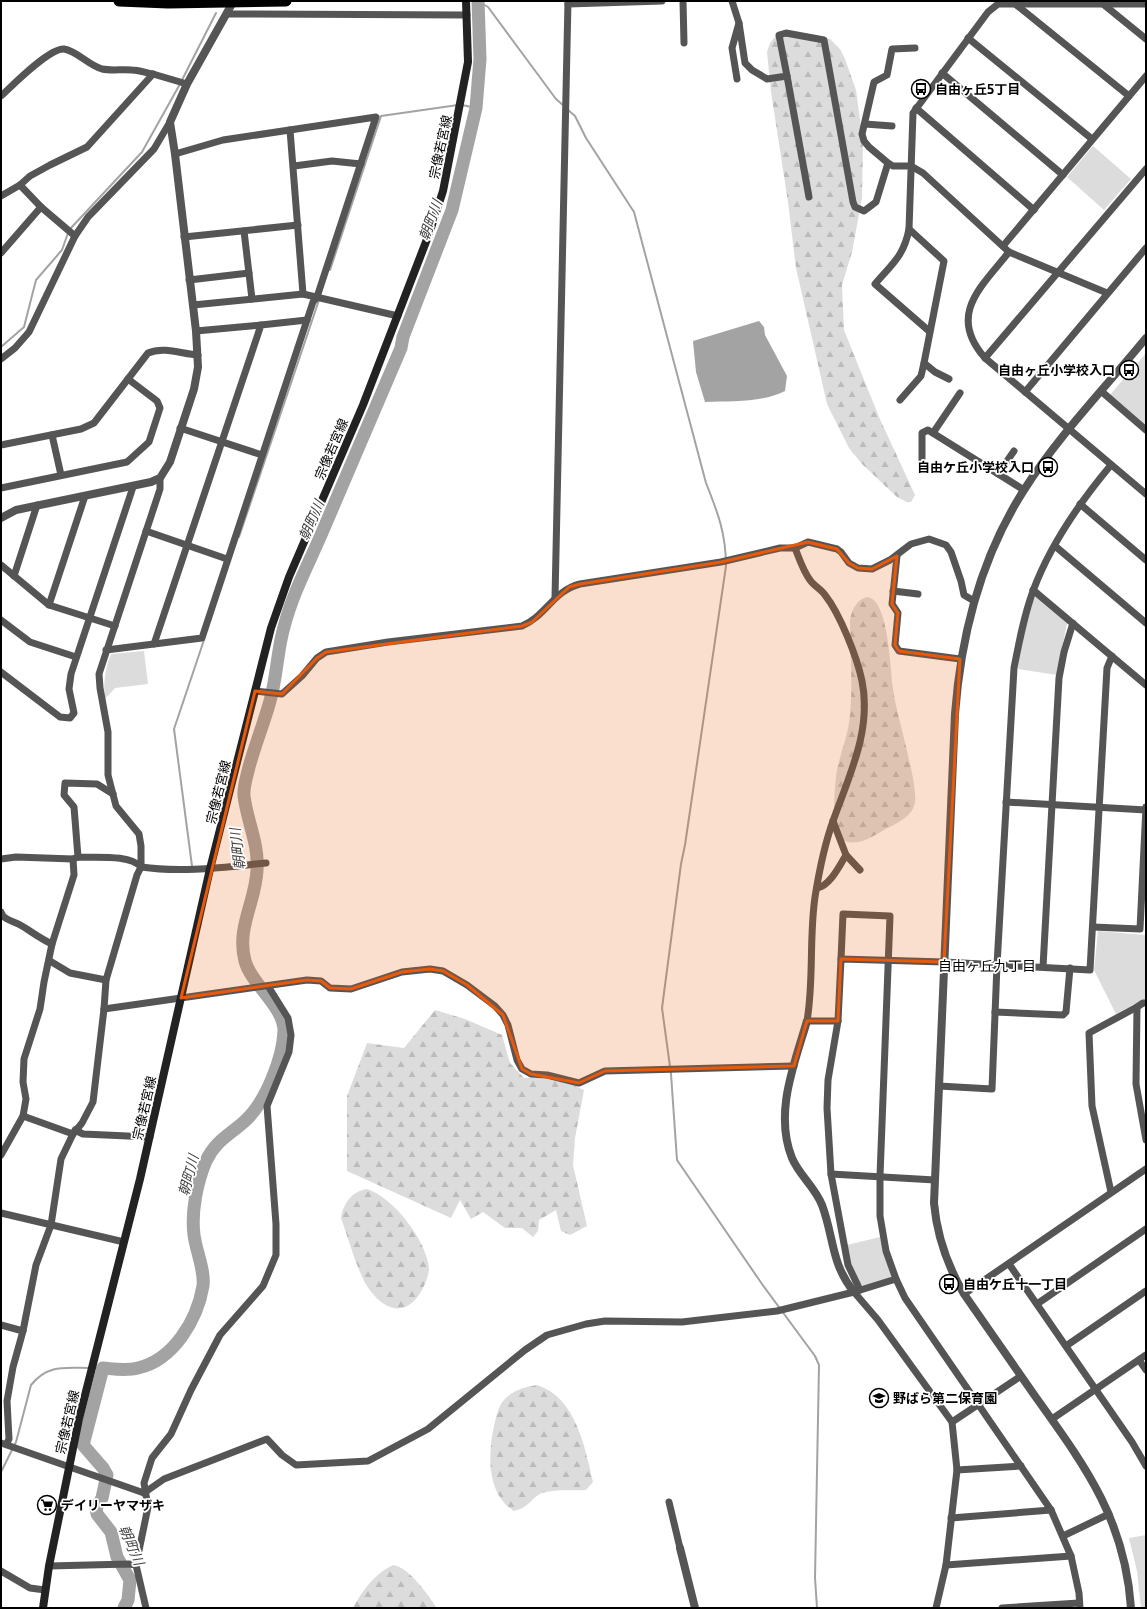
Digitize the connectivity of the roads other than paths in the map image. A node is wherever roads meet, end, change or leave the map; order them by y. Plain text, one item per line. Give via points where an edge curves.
1 (119, 1) edge
2 (286, 1) edge
3 (466, 1) edge
4 (662, 1) edge
5 (682, 1) edge
6 (732, 1) edge
7 (233, 2) edge
8 (568, 2) edge
9 (1014, 3) junction
10 (1103, 4) junction
11 (1146, 4) edge
12 (227, 14) junction
13 (467, 15) junction
14 (739, 23) junction
15 (968, 38) junction
16 (1146, 39) edge
17 (684, 43) dead end
18 (915, 48) dead end
19 (942, 73) junction
20 (153, 74) junction
21 (787, 76) junction
22 (1146, 76) edge
23 (737, 78) dead end
24 (187, 84) junction
25 (1, 96) edge
26 (1129, 96) junction
27 (916, 108) junction
28 (170, 122) junction
29 (865, 124) junction
30 (892, 126) dead end
31 (290, 130) junction
32 (1092, 139) junction
33 (175, 154) junction
34 (888, 163) junction
35 (361, 164) junction
36 (294, 166) junction
37 (911, 166) junction
38 (1146, 169) edge
39 (1063, 175) junction
40 (20, 185) junction
41 (1, 196) edge
42 (809, 198) dead end
43 (41, 207) junction
44 (1034, 210) junction
45 (298, 225) junction
46 (909, 229) junction
47 (244, 231) junction
48 (75, 236) junction
49 (184, 237) junction
50 (1003, 246) junction
51 (1146, 248) edge
52 (1009, 252) junction
53 (1, 254) edge
54 (1059, 272) junction
55 (249, 273) junction
56 (190, 280) junction
57 (1108, 293) junction
58 (303, 294) junction
59 (317, 297) junction
60 (252, 299) junction
61 (193, 305) junction
62 (398, 316) junction
63 (307, 320) junction
64 (261, 325) junction
65 (196, 331) junction
66 (929, 331) junction
67 (1146, 338) edge
68 (198, 355) junction
69 (985, 358) junction
70 (1, 359) edge
71 (924, 363) junction
72 (128, 379) junction
73 (949, 379) dead end
74 (1025, 392) junction
75 (1101, 392) junction
76 (960, 393) dead end
77 (900, 400) dead end
78 (180, 428) junction
79 (1069, 430) junction
80 (1146, 430) edge
81 (933, 433) junction
82 (52, 435) junction
83 (222, 442) junction
84 (1, 446) edge
85 (1014, 451) dead end
86 (262, 455) junction
87 (1111, 464) junction
88 (922, 468) dead end
89 (998, 474) junction
90 (61, 475) junction
91 (160, 478) junction
92 (133, 487) junction
93 (1, 488) edge
94 (1024, 490) junction
95 (1146, 494) edge
96 (85, 496) junction
97 (1080, 504) junction
98 (37, 505) junction
99 (1, 518) edge
100 (146, 532) junction
101 (187, 545) junction
102 (1055, 546) junction
103 (794, 548) junction
104 (897, 556) junction
105 (227, 559) junction
106 (1146, 560) edge
107 (1, 565) edge
108 (14, 576) junction
109 (893, 590) junction
110 (1033, 590) junction
111 (918, 594) dead end
112 (555, 598) junction
113 (974, 601) junction
114 (49, 605) junction
115 (90, 618) junction
116 (1, 620) edge
117 (1073, 623) junction
118 (1146, 623) edge
119 (115, 626) junction
120 (154, 644) junction
121 (106, 650) junction
122 (1112, 656) junction
123 (76, 658) junction
124 (960, 659) junction
125 (1, 672) edge
126 (1146, 685) edge
127 (255, 691) junction
128 (113, 794) junction
129 (1006, 802) junction
130 (1052, 804) junction
131 (1099, 807) junction
132 (1146, 807) edge
133 (1146, 810) edge
134 (833, 821) junction
135 (1145, 839) edge
136 (846, 855) junction
137 (75, 858) junction
138 (1, 859) edge
139 (266, 863) dead end
140 (141, 867) junction
141 (210, 869) junction
142 (860, 870) dead end
143 (817, 888) junction
144 (1, 912) edge
145 (1093, 927) junction
146 (52, 944) junction
147 (841, 959) junction
148 (888, 960) junction
149 (50, 961) junction
150 (944, 962) junction
151 (997, 965) junction
152 (1043, 967) junction
153 (1070, 968) junction
154 (106, 980) junction
155 (268, 986) junction
156 (182, 998) junction
157 (1146, 1003) edge
158 (1137, 1007) junction
159 (104, 1009) junction
160 (995, 1012) junction
161 (806, 1021) junction
162 (838, 1021) junction
163 (794, 1066) junction
164 (939, 1086) junction
165 (23, 1116) junction
166 (74, 1132) junction
167 (150, 1137) junction
168 (1146, 1140) edge
169 (1, 1155) edge
170 (1146, 1169) edge
171 (831, 1174) junction
172 (880, 1176) junction
173 (934, 1180) junction
174 (1111, 1192) junction
175 (1, 1213) edge
176 (51, 1225) junction
177 (1146, 1229) edge
178 (124, 1242) junction
179 (1009, 1264) junction
180 (896, 1279) junction
181 (857, 1291) junction
182 (1146, 1291) edge
183 (964, 1294) junction
184 (1037, 1304) junction
185 (1, 1325) edge
186 (22, 1331) junction
187 (1066, 1346) junction
188 (1146, 1355) edge
189 (1139, 1360) junction
190 (1146, 1370) edge
191 (1021, 1376) junction
192 (1096, 1389) junction
193 (979, 1405) junction
194 (1052, 1419) junction
195 (952, 1422) junction
196 (4, 1443) edge
197 (69, 1466) junction
198 (1021, 1466) junction
199 (1146, 1466) edge
200 (957, 1470) junction
201 (144, 1493) junction
202 (669, 1502) dead end
203 (1051, 1510) junction
204 (1109, 1514) junction
205 (951, 1518) junction
206 (1063, 1536) junction
207 (680, 1548) joint
208 (1071, 1556) junction
209 (136, 1565) junction
210 (946, 1565) junction
211 (49, 1566) junction
212 (1, 1571) edge
213 (45, 1590) junction
214 (1079, 1606) edge
215 (43, 1608) edge
216 (146, 1608) edge
217 (695, 1608) edge
218 (936, 1608) edge
219 (1002, 1608) edge
220 (1131, 1608) edge

1 - 7 highway
2 - 7 highway
3 - 13 main road, 宗像若宮線
4 - 8 street
5 - 17 street
6 - 14 street
7 - 12 street
8 - 112 street
9 - 10 street
9 - 15 street via 998,4 988,12
9 - 26 street
10 - 11 street
10 - 16 street
12 - 13 street
12 - 24 street
13 - 62 main road, 宗像若宮線 via 468,62 443,191
14 - 21 street via 745,63 767,79
14 - 23 street via 732,48
15 - 19 street
15 - 32 street
18 - 29 street via 892,49 887,75 874,82
19 - 27 street
19 - 39 street
20 - 24 street
20 - 25 street via 101,69 63,49 48,55
20 - 40 street via 87,147 30,176
21 - 34 street via 779,35 786,33 824,40 855,207 864,211 876,202
21 - 42 street
22 - 26 street
24 - 28 street
26 - 32 street
27 - 37 street via 913,113
27 - 44 street
28 - 33 street
28 - 48 street via 154,149 88,217
29 - 30 street
29 - 34 street via 862,134 864,141
31 - 33 street via 223,140
31 - 35 street via 376,116
31 - 36 street
32 - 39 street
33 - 49 street
34 - 37 street via 893,166
35 - 36 street via 332,161
35 - 59 street
36 - 45 street
37 - 46 street
37 - 50 street
38 - 54 street
39 - 44 street
40 - 41 street
40 - 43 street
43 - 48 street
43 - 53 street
44 - 50 street
45 - 47 street
45 - 58 street
46 - 66 street via 944,261
46 - 66 street via 902,253 876,284
47 - 49 street
47 - 55 street
48 - 70 street via 34,323 15,348
49 - 56 street
50 - 52 street
51 - 57 street
52 - 54 street
52 - 69 street via 970,303 967,327 972,340
54 - 57 street
54 - 69 street
55 - 56 street
55 - 60 street
56 - 61 street
57 - 74 street
58 - 59 street
58 - 60 street
59 - 62 street
59 - 63 street
60 - 61 street
61 - 65 street
62 - 127 main road, 宗像若宮線 via 279,601
63 - 64 street
63 - 86 street
64 - 65 street
64 - 83 street
65 - 68 street
66 - 71 street
67 - 75 street
68 - 72 street via 155,350 143,358
68 - 78 street via 194,389
69 - 74 street
71 - 73 street
71 - 77 street via 921,376
72 - 82 street via 94,423 81,429
72 - 90 street via 157,401 160,408 148,442 127,462
74 - 79 street
75 - 79 street
75 - 80 street
76 - 81 street
78 - 83 street
78 - 91 street via 170,462
79 - 87 street
79 - 94 street
81 - 88 street via 928,430 922,433
81 - 89 street
82 - 84 street
82 - 90 street
83 - 86 street
83 - 101 street
85 - 89 street
86 - 105 street
87 - 95 street
87 - 97 street
89 - 94 street
90 - 93 street
91 - 92 street
91 - 100 street via 160,489
92 - 96 street
92 - 115 street
94 - 113 street via 996,540
96 - 98 street
96 - 114 street
97 - 102 street
97 - 106 street
98 - 99 street via 16,510
98 - 108 street
100 - 101 street
100 - 119 street
101 - 105 street
101 - 120 street
102 - 110 street
102 - 118 street
103 - 104 street via 808,542 836,549 842,552 849,563 858,568 872,569
103 - 112 street via 780,548 721,562 580,584 569,587
103 - 134 street via 810,580 825,594 836,612 856,660 865,702 858,755
104 - 109 street
104 - 113 street via 911,544 929,539 946,545 951,552 964,595
105 - 120 street via 202,638
107 - 108 street
108 - 114 street
109 - 111 street
109 - 124 street via 892,604 898,613 895,645 899,650
110 - 117 street
110 - 129 street via 1014,668
112 - 127 street via 532,622 522,626 326,652 282,694
113 - 124 street
114 - 115 street
115 - 119 street
115 - 123 street
116 - 123 street via 30,642
117 - 122 street
117 - 130 street via 1059,678
119 - 121 street
120 - 121 street
121 - 128 street via 99,674 108,732 108,775
122 - 126 street
122 - 131 street via 1107,668
123 - 125 street via 69,689 74,713 70,718 60,717
124 - 150 street via 955,714
127 - 141 main road, 宗像若宮線
128 - 137 street via 97,784 65,783 64,795 74,807
128 - 140 street via 116,806 139,834
129 - 130 street
129 - 151 street
130 - 131 street
130 - 152 street
131 - 133 street
131 - 145 street
132 - 133 street
133 - 135 street
134 - 136 street
134 - 143 street
135 - 145 street via 1140,929
136 - 142 street
136 - 143 street via 837,871
137 - 138 street
137 - 140 street via 122,858
137 - 146 street via 74,874
139 - 141 street
140 - 141 street
140 - 154 street
141 - 156 main road, 宗像若宮線
143 - 161 street via 811,933 810,1000
144 - 146 street via 6,918
145 - 153 street via 1090,970
146 - 149 street
147 - 148 street
147 - 148 street via 843,914 890,916
147 - 162 street
148 - 150 street
148 - 172 street
149 - 154 street via 70,973
149 - 165 street via 40,1009 24,1058 23,1082 26,1099
150 - 151 street
150 - 164 street
151 - 152 street
151 - 160 street
152 - 153 street
153 - 160 street via 1066,1012 1063,1015
154 - 159 street
155 - 156 street
155 - 163 street via 307,980 321,981 330,988 351,989 402,972 430,969 443,971 468,985 503,1015 522,1069 531,1074 579,1083 605,1071
155 - 201 street via 288,1018 291,1035 289,1052 267,1106 276,1255 263,1286 220,1335 171,1434 152,1458 144,1483
156 - 159 street
156 - 167 main road, 宗像若宮線
157 - 158 street
158 - 168 street via 1136,1084
158 - 174 street via 1089,1033 1092,1106
159 - 166 street via 93,1102
160 - 164 street via 992,1089
161 - 162 street
161 - 163 street
162 - 171 street via 827,1108
163 - 181 street via 788,1082 785,1103 792,1158 818,1195 838,1267 844,1280
164 - 173 street
165 - 166 street
165 - 169 street
166 - 167 street
166 - 176 street via 61,1159
167 - 178 main road, 宗像若宮線
170 - 174 street
171 - 172 street
171 - 181 street via 848,1265
172 - 173 street
172 - 180 street via 880,1216 886,1251
173 - 183 street via 936,1222 941,1247
174 - 179 street
175 - 176 street
176 - 178 street
176 - 186 street via 36,1265
177 - 184 street
178 - 197 main road, 宗像若宮線
179 - 183 street
179 - 184 street
180 - 181 street
180 - 193 street via 905,1298
181 - 195 street
181 - 201 street via 769,1312 682,1322 605,1321 547,1335 428,1429 368,1461 296,1465 267,1439 164,1479
182 - 187 street
183 - 191 street
184 - 187 street
185 - 186 street
186 - 196 street via 8,1401 9,1439
187 - 192 street
188 - 189 street
189 - 190 street
189 - 192 street
191 - 193 street
191 - 194 street
192 - 194 street
192 - 199 street
193 - 195 street
193 - 198 street
194 - 204 street via 1087,1471
195 - 200 street
196 - 197 street
197 - 201 street
197 - 211 main road, 宗像若宮線
198 - 200 street
198 - 203 street
200 - 205 street
201 - 209 street via 148,1507
202 - 207 street
203 - 205 street
203 - 206 street
204 - 206 street
204 - 220 street via 1127,1570
205 - 210 street
206 - 208 street
207 - 217 street
208 - 210 street
208 - 214 street via 1079,1593
209 - 211 street
209 - 216 street
210 - 218 street
211 - 213 main road, 宗像若宮線
212 - 213 street via 30,1588
213 - 215 main road, 宗像若宮線
214 - 219 street

